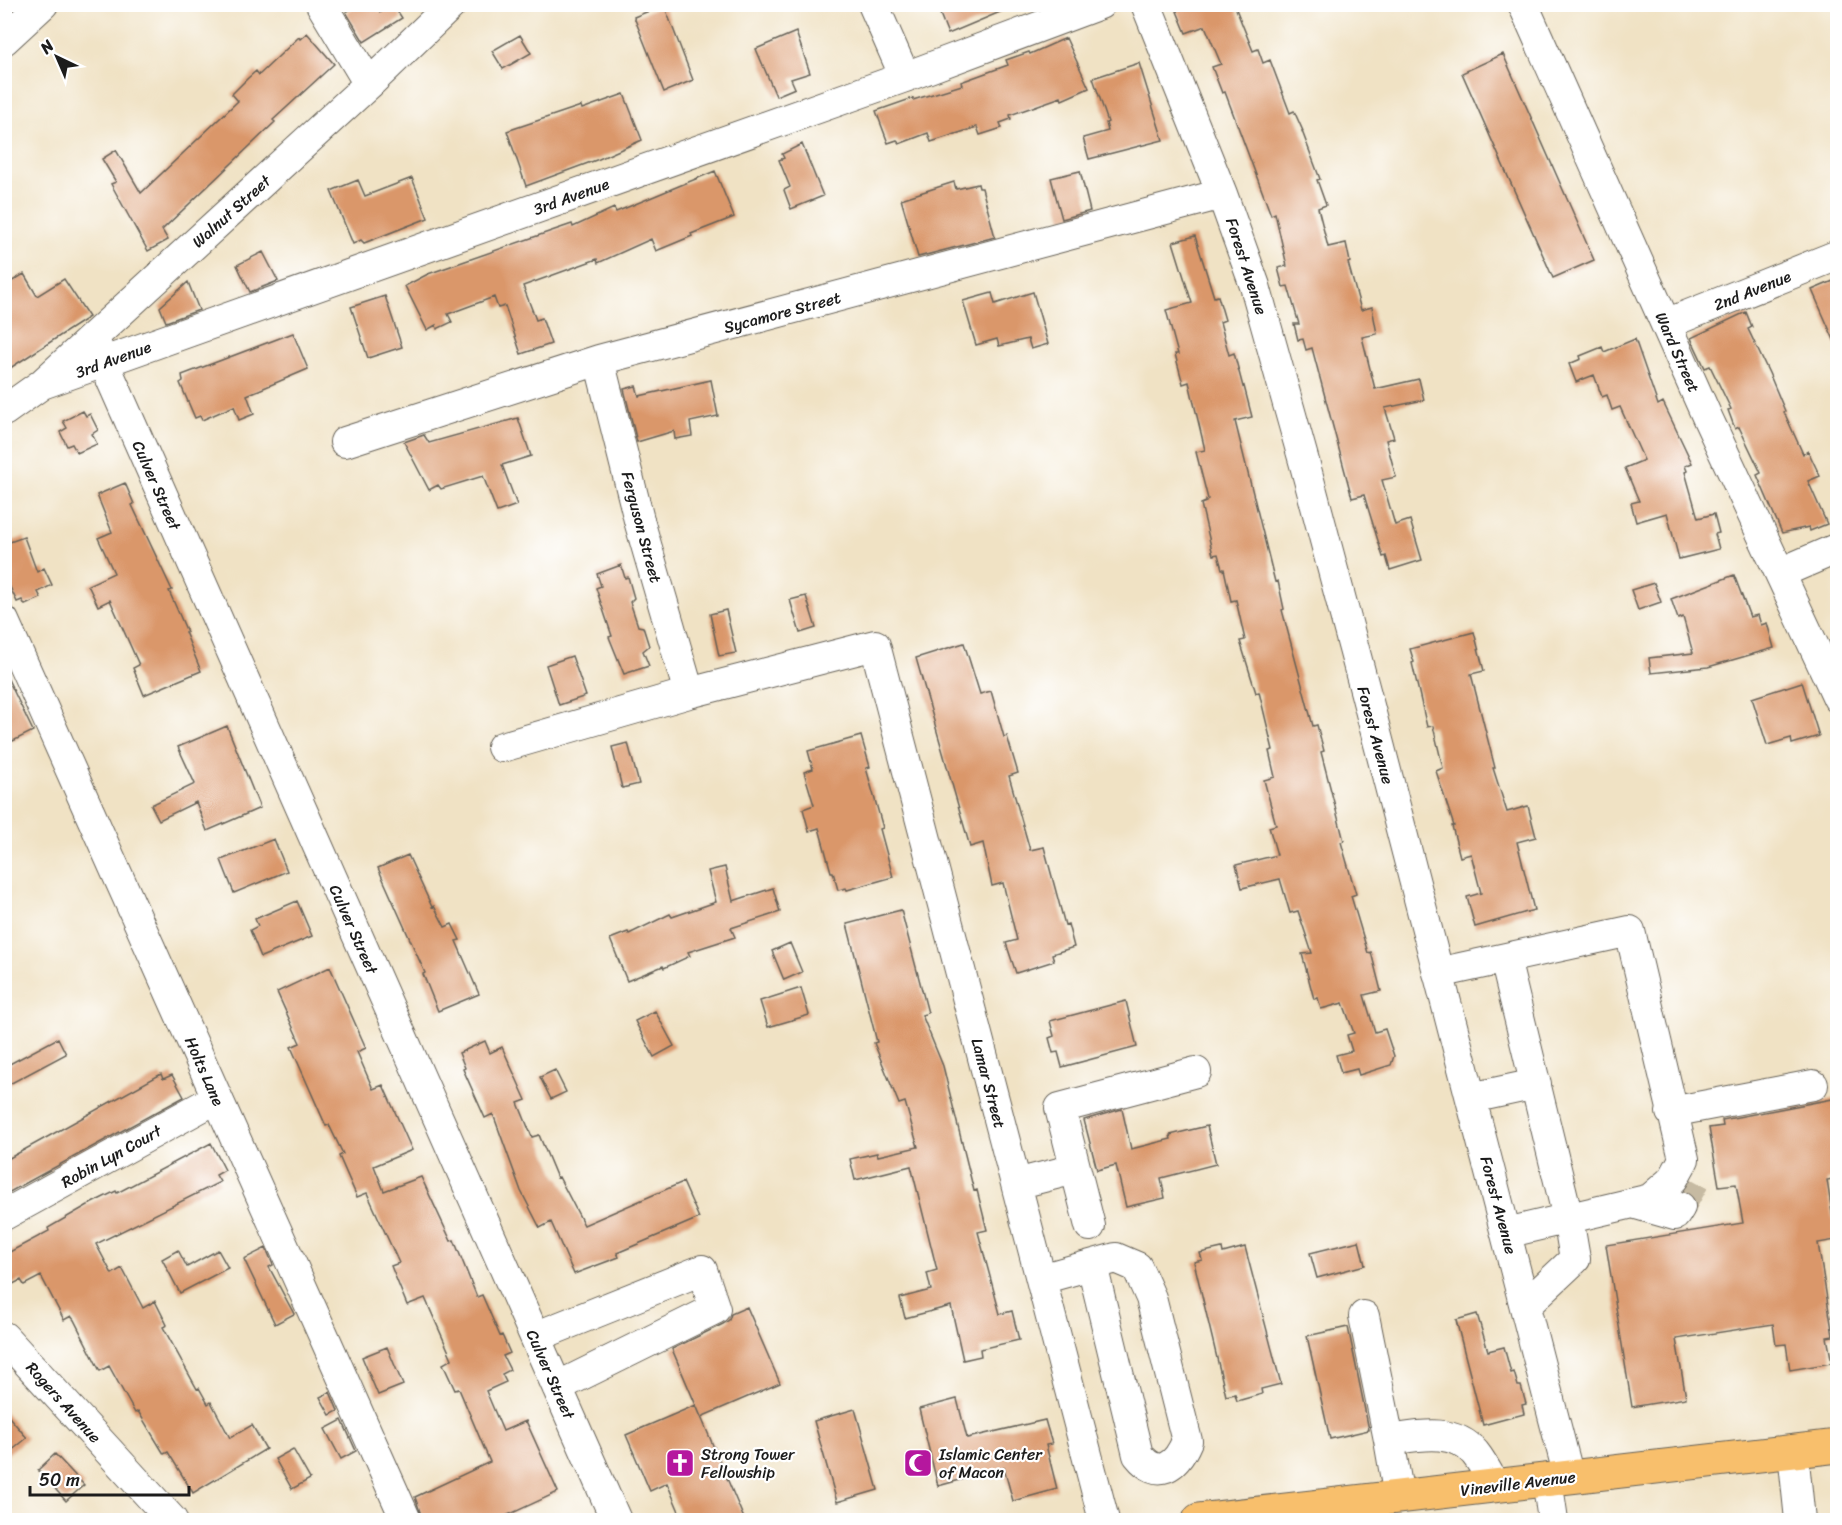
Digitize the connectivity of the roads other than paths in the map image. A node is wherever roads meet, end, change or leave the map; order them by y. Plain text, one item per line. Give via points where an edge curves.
1 (43, 4) edge
2 (321, 4) edge
3 (452, 4) edge
4 (873, 4) edge
5 (1100, 4) edge
6 (1146, 4) edge
7 (1523, 4) edge
8 (4, 40) edge
9 (905, 77) junction
10 (369, 84) junction
11 (1222, 194) junction
12 (1838, 255) edge
13 (1666, 324) junction
14 (98, 350) junction
15 (599, 360) junction
16 (4, 411) edge
17 (345, 442) dead end
18 (1838, 548) edge
19 (1780, 573) junction
20 (4, 621) edge
21 (689, 693) junction
22 (1838, 698) edge
23 (502, 747) dead end
24 (1505, 959) junction
25 (1438, 973) junction
26 (1196, 1072) dead end
27 (1536, 1084) junction
28 (1813, 1085) dead end
29 (217, 1098) junction
30 (1471, 1098) junction
31 (1671, 1112) junction
32 (1075, 1169) junction
33 (1016, 1184) junction
34 (1633, 1203) junction
35 (1680, 1207) dead end
36 (4, 1215) edge
37 (1568, 1218) junction
38 (1090, 1226) dead end
39 (1506, 1233) junction
40 (1092, 1265) junction
41 (1041, 1279) junction
42 (1525, 1306) junction
43 (1365, 1316) dead end
44 (535, 1336) junction
45 (4, 1337) edge
46 (557, 1387) junction
47 (1389, 1440) junction
48 (1838, 1446) edge
49 (1793, 1452) junction
50 (1558, 1478) junction
51 (1495, 1486) junction
52 (1399, 1497) junction
53 (1349, 1512) edge
54 (172, 1521) edge
55 (406, 1521) edge
56 (616, 1521) edge
57 (1104, 1521) edge
58 (1198, 1521) edge
59 (1552, 1521) edge
60 (1800, 1521) edge

1 - 8 street
2 - 10 street
3 - 10 street, Walnut Street
4 - 9 street
5 - 9 street, 3rd Avenue
6 - 11 street, Forest Avenue
7 - 13 street, Ward Street
9 - 14 street, 3rd Avenue
10 - 14 street, Walnut Street
11 - 15 street, Sycamore Street
11 - 25 street, Forest Avenue via 1255,286 1305,465
12 - 13 street, 2nd Avenue
13 - 19 street, Ward Street
14 - 16 street, 3rd Avenue
14 - 44 street, Culver Street
15 - 17 street, Sycamore Street
15 - 21 street, Ferguson Street via 640,524
18 - 19 street
19 - 22 street, Ward Street
20 - 29 street, Holts Lane
21 - 23 street
21 - 33 street, Lamar Street via 875,645
24 - 25 street
24 - 27 street
24 - 31 street via 1630,931
25 - 30 street, Forest Avenue
26 - 32 street via 1060,1108
27 - 30 street
27 - 37 street
28 - 31 street
29 - 36 street, Robin Lyn Court
29 - 55 street, Holts Lane
30 - 39 street, Forest Avenue
31 - 34 street via 1690,1170 1650,1199
32 - 33 street
32 - 38 street
33 - 41 street, Lamar Street
34 - 35 street via 1675,1215
34 - 37 street
37 - 39 street
37 - 42 street via 1575,1258
39 - 42 street, Forest Avenue
40 - 40 street via 1138,1455 1146,1465 1164,1468 1182,1454 1187,1442 1150,1298 1137,1267 1116,1258
40 - 41 street
41 - 57 street, Lamar Street
42 - 50 street, Forest Avenue
43 - 47 street
44 - 46 street, Culver Street
44 - 46 street via 702,1270 715,1309
45 - 54 street, Rogers Avenue
46 - 56 street, Culver Street
47 - 51 street via 1429,1434 1461,1442 1474,1453
47 - 52 street
48 - 49 main road, Vineville Avenue
49 - 50 main road, Vineville Avenue
49 - 60 street
50 - 51 main road, Vineville Avenue
50 - 59 street, Forest Avenue
51 - 52 main road, Vineville Avenue
52 - 53 main road, Vineville Avenue
53 - 58 main road, Vineville Avenue

